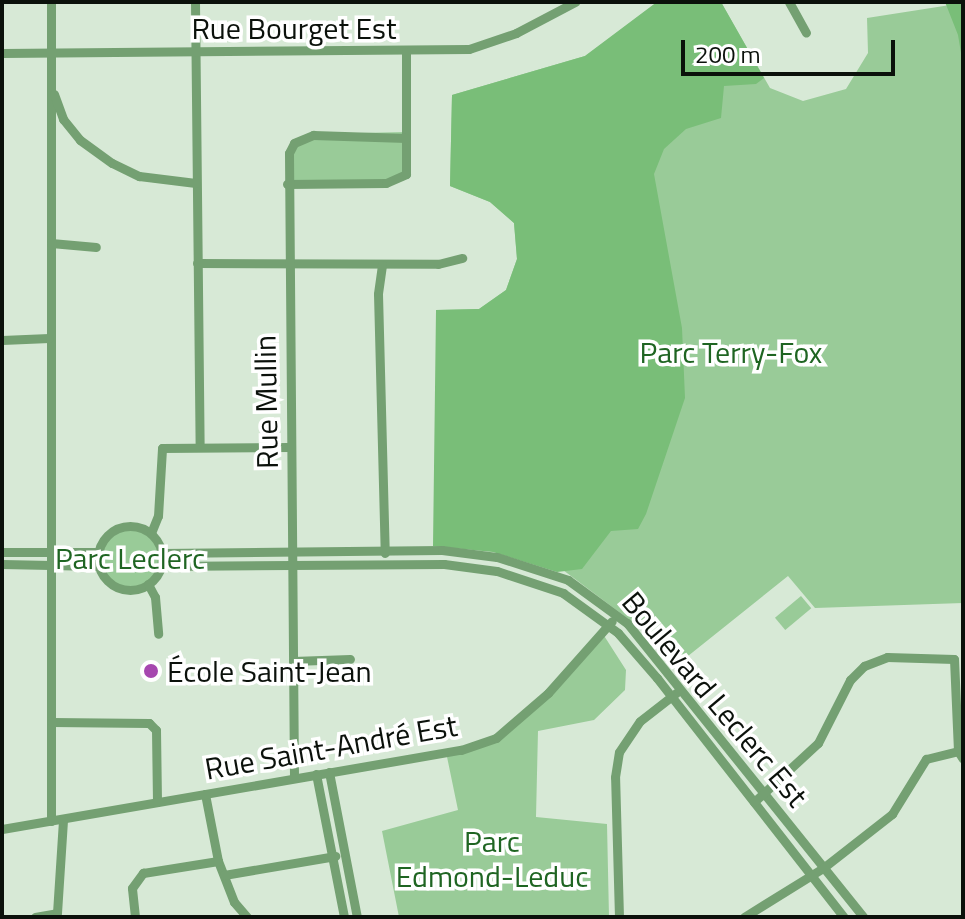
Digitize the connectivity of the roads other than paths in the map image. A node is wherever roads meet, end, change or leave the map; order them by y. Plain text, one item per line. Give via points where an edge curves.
1 (51, 2) edge
2 (195, 2) edge
3 (575, 2) edge
4 (789, 2) edge
5 (806, 33) dead end
6 (197, 52) junction
7 (406, 52) junction
8 (2, 53) edge
9 (51, 53) junction
10 (51, 85) junction
11 (406, 138) junction
12 (196, 183) junction
13 (287, 184) junction
14 (51, 243) junction
15 (96, 247) dead end
16 (462, 258) dead end
17 (197, 263) junction
18 (289, 265) junction
19 (382, 265) junction
20 (49, 338) junction
21 (2, 340) edge
22 (200, 444) junction
23 (290, 447) junction
24 (151, 533) junction
25 (385, 550) junction
26 (442, 550) junction
27 (2, 552) edge
28 (49, 552) junction
29 (99, 552) junction
30 (291, 552) junction
31 (162, 553) junction
32 (385, 563) junction
33 (2, 564) edge
34 (49, 564) junction
35 (291, 564) junction
36 (444, 564) junction
37 (99, 566) junction
38 (161, 566) junction
39 (148, 584) junction
40 (618, 615) junction
41 (608, 624) junction
42 (158, 634) dead end
43 (350, 659) dead end
44 (293, 661) junction
45 (682, 688) junction
46 (672, 696) junction
47 (52, 722) junction
48 (960, 755) edge
49 (329, 772) junction
50 (316, 774) junction
51 (294, 777) junction
52 (765, 792) junction
53 (205, 794) junction
54 (157, 802) junction
55 (754, 802) junction
56 (63, 819) junction
57 (51, 821) junction
58 (2, 829) edge
59 (344, 854) junction
60 (331, 856) junction
61 (218, 861) junction
62 (823, 868) junction
63 (224, 875) junction
64 (810, 875) junction
65 (58, 915) edge
66 (35, 917) edge
67 (135, 917) edge
68 (247, 917) edge
69 (344, 917) edge
70 (357, 917) edge
71 (619, 917) edge
72 (744, 917) edge
73 (844, 917) edge
74 (863, 917) edge

1 - 9 street
2 - 6 street
3 - 7 street, Rue Bourget Est via 495,42 469,49
4 - 5 street
6 - 7 street, Rue Bourget Est
6 - 9 street, Rue Bourget Est
6 - 12 street
7 - 11 street
8 - 9 street, Rue Bourget Est
9 - 10 street
10 - 12 street via 63,119 80,140 112,163 139,176
10 - 14 street
11 - 13 street, Rue Mullin via 302,137 291,148
11 - 13 street via 406,174 399,180
12 - 17 street
13 - 18 street, Rue Mullin
14 - 15 street
14 - 20 street
16 - 19 street
17 - 18 street
17 - 22 street
18 - 19 street
18 - 23 street, Rue Mullin
19 - 25 street via 378,294
20 - 21 street
20 - 28 street
22 - 23 street
22 - 24 street via 173,444 159,452 158,516
23 - 30 street, Rue Mullin
24 - 29 street via 124,526 105,538
24 - 31 street
25 - 26 street, Boulevard Leclerc Est
25 - 30 street, Boulevard Leclerc Est
25 - 32 street
26 - 36 street
26 - 40 street, Boulevard Leclerc Est via 497,557 568,580
27 - 28 street
28 - 29 street
28 - 34 street
29 - 37 street
30 - 31 street, Boulevard Leclerc Est
30 - 35 street, Rue Mullin
31 - 38 street
32 - 35 street, Boulevard Leclerc Est
32 - 36 street, Boulevard Leclerc Est
33 - 34 street
34 - 37 street
34 - 47 street
35 - 38 street, Boulevard Leclerc Est
35 - 44 street, Rue Mullin
36 - 41 street, Boulevard Leclerc Est via 497,571 563,593
37 - 39 street via 121,588
38 - 39 street
39 - 42 street via 155,597
40 - 41 street, Rue Saint-André Est
40 - 45 street, Boulevard Leclerc Est
41 - 46 street, Boulevard Leclerc Est
41 - 49 street, Rue Saint-André Est via 548,693 496,738 461,750
43 - 44 street
44 - 51 street, Rue Mullin
45 - 46 street
45 - 52 street, Boulevard Leclerc Est
46 - 55 street, Boulevard Leclerc Est
46 - 71 street via 634,727 619,752
47 - 54 street via 149,723 156,730
47 - 57 street
48 - 52 street via 954,659 887,657 864,666 850,680 818,743
48 - 62 street via 926,759 892,814
49 - 50 street, Rue Saint-André Est
49 - 59 street
50 - 51 street, Rue Saint-André Est
50 - 60 street
51 - 53 street, Rue Saint-André Est
52 - 55 street
52 - 62 street, Boulevard Leclerc Est
53 - 54 street, Rue Saint-André Est
53 - 61 street
54 - 56 street, Rue Saint-André Est
55 - 64 street, Boulevard Leclerc Est
56 - 57 street, Rue Saint-André Est
56 - 65 street
57 - 58 street, Rue Saint-André Est
59 - 60 street
59 - 70 street
60 - 63 street
60 - 69 street
61 - 63 street
61 - 67 street via 143,873 132,888
62 - 64 street
62 - 74 street, Boulevard Leclerc Est
63 - 68 street
64 - 72 street
64 - 73 street, Boulevard Leclerc Est
65 - 66 street

